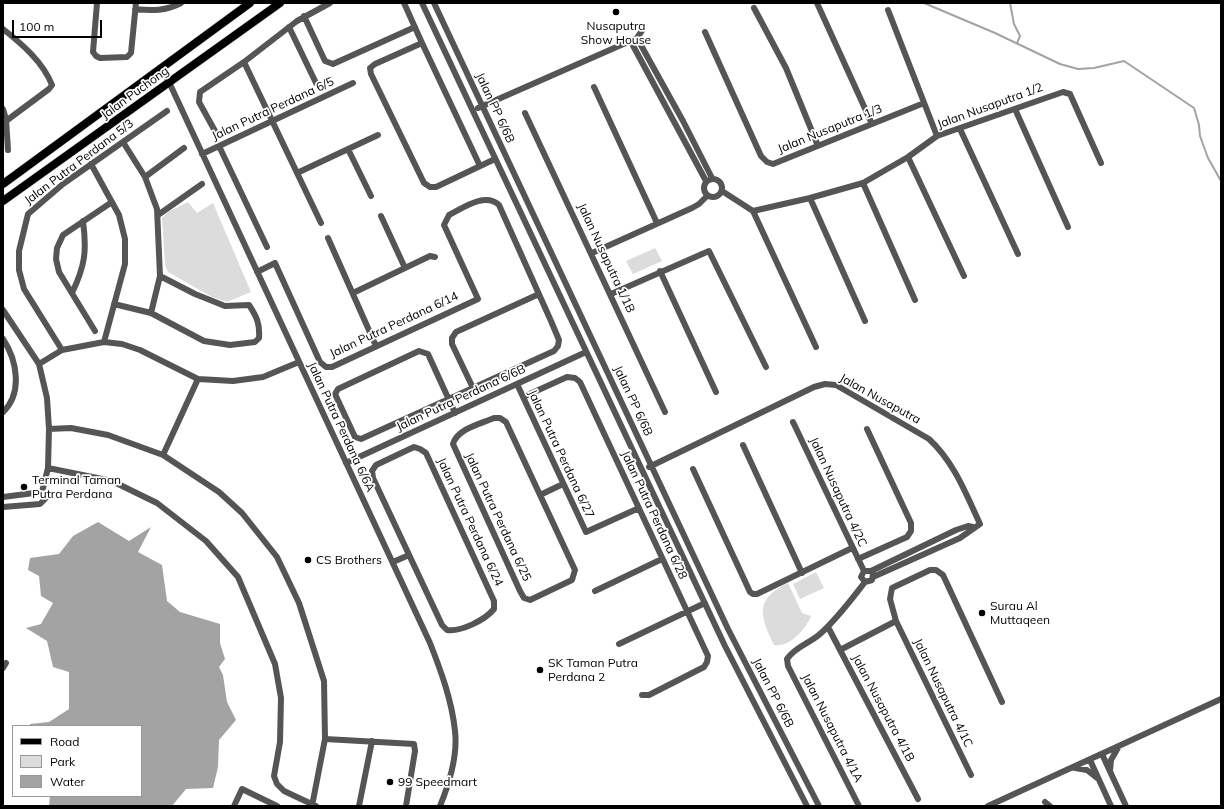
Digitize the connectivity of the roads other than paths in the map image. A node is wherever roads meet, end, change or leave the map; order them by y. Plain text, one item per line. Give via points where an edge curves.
1 (97, 3) edge
2 (181, 3) edge
3 (250, 3) edge
4 (280, 3) edge
5 (330, 3) edge
6 (404, 3) edge
7 (422, 3) edge
8 (434, 3) edge
9 (817, 3) edge
10 (136, 6) edge
11 (754, 8) dead end
12 (888, 10) dead end
13 (304, 16) junction
14 (289, 27) junction
15 (415, 27) junction
16 (3, 29) edge
17 (643, 29) dead end
18 (705, 32) dead end
19 (633, 39) junction
20 (422, 43) junction
21 (244, 62) junction
22 (162, 67) junction
23 (169, 83) junction
24 (316, 83) dead end
25 (353, 83) dead end
26 (594, 87) dead end
27 (674, 103) junction
28 (924, 103) junction
29 (481, 106) junction
30 (666, 108) junction
31 (3, 109) edge
32 (1015, 109) junction
33 (473, 110) junction
34 (167, 111) dead end
35 (525, 112) dead end
36 (6, 121) junction
37 (272, 121) junction
38 (684, 121) junction
39 (872, 124) junction
40 (676, 126) junction
41 (960, 129) junction
42 (215, 131) dead end
43 (378, 135) dead end
44 (937, 136) junction
45 (123, 142) junction
46 (219, 146) junction
47 (818, 146) junction
48 (184, 148) dead end
49 (348, 149) junction
50 (8, 150) dead end
51 (202, 154) junction
52 (908, 157) junction
53 (495, 159) junction
54 (1101, 163) dead end
55 (91, 164) junction
56 (480, 166) junction
57 (297, 173) junction
58 (145, 177) junction
59 (712, 178) junction
60 (706, 181) junction
61 (863, 183) junction
62 (3, 184) edge
63 (202, 184) dead end
64 (722, 191) junction
65 (371, 196) dead end
66 (707, 196) junction
67 (810, 198) junction
68 (3, 201) edge
69 (112, 202) junction
70 (753, 211) junction
71 (158, 215) junction
72 (381, 216) dead end
73 (83, 221) junction
74 (321, 223) dead end
75 (657, 223) junction
76 (1068, 227) dead end
77 (328, 238) dead end
78 (266, 247) dead end
79 (592, 253) junction
80 (1018, 254) dead end
81 (434, 257) dead end
82 (405, 268) junction
83 (660, 271) junction
84 (257, 272) junction
85 (160, 276) junction
86 (964, 276) dead end
87 (72, 293) junction
88 (353, 293) junction
89 (539, 294) junction
90 (611, 294) junction
91 (915, 300) dead end
92 (114, 304) junction
93 (3, 310) edge
94 (151, 313) junction
95 (5, 318) edge
96 (865, 321) dead end
97 (95, 331) dead end
98 (3, 339) edge
99 (104, 342) junction
100 (376, 346) junction
101 (816, 347) dead end
102 (62, 350) junction
103 (586, 352) junction
104 (299, 362) junction
105 (39, 364) junction
106 (766, 367) dead end
107 (198, 379) junction
108 (517, 384) junction
109 (473, 388) junction
110 (716, 392) dead end
111 (523, 397) junction
112 (449, 398) junction
113 (3, 412) edge
114 (665, 412) dead end
115 (455, 413) junction
116 (793, 422) dead end
117 (49, 429) junction
118 (867, 429) dead end
119 (743, 445) dead end
120 (163, 455) junction
121 (346, 464) junction
122 (651, 466) junction
123 (48, 468) junction
124 (693, 469) dead end
125 (642, 470) junction
126 (563, 484) junction
127 (42, 492) junction
128 (540, 495) junction
129 (3, 497) edge
130 (3, 506) edge
131 (638, 508) junction
132 (852, 548) junction
133 (409, 555) junction
134 (662, 559) junction
135 (858, 559) junction
136 (393, 562) junction
137 (802, 573) junction
138 (869, 573) junction
139 (865, 582) junction
140 (595, 592) dead end
141 (704, 603) junction
142 (687, 612) junction
143 (896, 621) junction
144 (828, 627) junction
145 (619, 644) dead end
146 (840, 650) junction
147 (642, 695) dead end
148 (1221, 699) edge
149 (1002, 702) dead end
150 (325, 739) junction
151 (372, 742) junction
152 (1120, 745) junction
153 (1102, 754) junction
154 (1090, 760) junction
155 (1074, 768) junction
156 (1110, 771) junction
157 (971, 775) dead end
158 (1099, 780) junction
159 (918, 799) dead end
160 (1045, 802) dead end
161 (234, 806) edge
162 (277, 806) edge
163 (314, 806) edge
164 (359, 806) edge
165 (406, 806) edge
166 (440, 806) edge
167 (807, 806) edge
168 (818, 806) edge
169 (859, 806) edge
170 (988, 806) edge
171 (1050, 806) edge
172 (1111, 806) edge
173 (1126, 806) edge

1 - 10 street via 93,52 100,58 127,57 131,53
2 - 10 street via 156,11
3 - 22 main road, Jalan Puchong
4 - 23 main road, Jalan Puchong
5 - 13 street
6 - 15 street
7 - 33 street, Jalan PP 6/6B
8 - 29 street, Jalan PP 6/6B
9 - 39 street
11 - 47 street via 786,68
12 - 28 street
13 - 14 street
13 - 15 street via 325,61 333,64
14 - 21 street
14 - 24 street
15 - 20 street
16 - 36 street via 32,55 52,86
17 - 19 street
18 - 47 street, Jalan Nusaputra 1/3 via 764,160 773,164
19 - 27 street
19 - 29 street
19 - 30 street
20 - 56 street
20 - 56 street via 375,64 370,68 371,74 424,183 436,187
21 - 37 street
21 - 42 street via 200,92 199,102
22 - 23 street, Jalan Putra Perdana 6/6A
22 - 62 main road, Jalan Puchong
23 - 51 street, Jalan Putra Perdana 6/6A
23 - 68 main road, Jalan Puchong
25 - 37 street, Jalan Putra Perdana 6/5
26 - 75 street
27 - 30 street
27 - 38 street
28 - 39 street, Jalan Nusaputra 1/3
28 - 44 street
29 - 33 street
29 - 122 street, Jalan PP 6/6B
30 - 40 street
31 - 36 street
32 - 41 street, Jalan Nusaputra 1/2
32 - 54 street, Jalan Nusaputra 1/2 via 1063,92 1070,94
32 - 76 street
33 - 53 street, Jalan PP 6/6B
34 - 45 street, Jalan Putra Perdana 5/3
35 - 79 street, Jalan Nusaputra 1/1B
36 - 50 street
37 - 46 street, Jalan Putra Perdana 6/5
37 - 57 street
38 - 40 street
38 - 59 street
39 - 47 street, Jalan Nusaputra 1/3
40 - 60 street
41 - 44 street, Jalan Nusaputra 1/2
41 - 80 street
43 - 49 street
44 - 52 street, Jalan Nusaputra 1/2
45 - 55 street, Jalan Putra Perdana 5/3
45 - 58 street
46 - 51 street, Jalan Putra Perdana 6/5
46 - 78 street
48 - 58 street
49 - 57 street
49 - 65 street
51 - 84 street, Jalan Putra Perdana 6/6A
52 - 61 street, Jalan Nusaputra 1/2
52 - 86 street
53 - 56 street
53 - 103 street, Jalan PP 6/6B
55 - 69 street
55 - 102 street, Jalan Putra Perdana 5/3 via 28,214 19,251 19,270 24,289
57 - 74 street
58 - 71 street
59 - 60 street
59 - 64 street via 721,182
60 - 66 street via 703,189
61 - 67 street, Jalan Nusaputra 1/2
61 - 91 street
63 - 71 street
64 - 66 street via 716,197
64 - 70 street
66 - 75 street via 692,208
67 - 70 street, Jalan Nusaputra 1/2
67 - 96 street
69 - 73 street
69 - 92 street via 119,215 125,240 125,264
70 - 101 street
71 - 85 street
72 - 82 street
73 - 87 street via 86,240 84,266
73 - 87 street via 63,235 57,248 59,272
75 - 79 street
77 - 88 street
79 - 90 street, Jalan Nusaputra 1/1B
81 - 82 street via 430,256
82 - 88 street
83 - 90 street
83 - 106 street via 709,251
83 - 110 street
84 - 100 street, Jalan Putra Perdana 6/14 via 275,263 320,362 326,367 332,367
84 - 104 street, Jalan Putra Perdana 6/6A
85 - 94 street
85 - 94 street via 224,306 249,305 257,318 259,338 255,342 230,345 204,341
87 - 97 street
88 - 100 street
89 - 100 street, Jalan Putra Perdana 6/14 via 499,205 488,199 479,201 449,215 444,225 478,299
89 - 109 street via 559,340 558,346 554,351
89 - 109 street via 456,332 452,344
90 - 114 street, Jalan Nusaputra 1/1B
92 - 94 street
92 - 99 street
93 - 95 street
95 - 105 street
98 - 113 street via 15,362 16,382 13,395
99 - 102 street
99 - 107 street via 140,350
102 - 105 street
103 - 108 street, Jalan Putra Perdana 6/6B
103 - 125 street, Jalan PP 6/6B
104 - 107 street via 263,377 233,381
104 - 121 street, Jalan Putra Perdana 6/6A
105 - 117 street via 47,398
107 - 120 street
108 - 111 street, Jalan Putra Perdana 6/27
108 - 115 street, Jalan Putra Perdana 6/6B
109 - 112 street
111 - 126 street, Jalan Putra Perdana 6/27
111 - 131 street, Jalan Putra Perdana 6/28 via 567,377 576,378
112 - 112 street via 428,354 419,350 338,389 335,394 358,439
112 - 115 street
115 - 121 street, Jalan Putra Perdana 6/6B
116 - 132 street, Jalan Nusaputra 4/2C
117 - 120 street via 71,428 108,435
117 - 123 street
118 - 135 street via 911,523 911,531 907,537
119 - 137 street
120 - 150 street via 219,492 242,513 277,557 300,603 324,680
121 - 136 street, Jalan Putra Perdana 6/6A
122 - 125 street, Jalan Nusaputra
122 - 138 street, Jalan Nusaputra via 814,387 836,385 929,439 941,450 980,524 956,530
122 - 168 street, Jalan PP 6/6B via 728,629
123 - 127 street
123 - 163 street via 112,481 157,503 206,541 238,577 275,664 281,698 280,742 274,776 277,784 284,790
124 - 137 street via 752,594
125 - 141 street, Jalan PP 6/6B
126 - 128 street
126 - 131 street, Jalan Putra Perdana 6/27 via 586,532
127 - 129 street
127 - 130 street via 45,499 40,504
128 - 128 street, Jalan Putra Perdana 6/25 via 506,422 494,418 460,433 455,438 453,444 524,598 530,600 572,580 575,575 573,565
131 - 134 street, Jalan Putra Perdana 6/28
132 - 135 street, Jalan Nusaputra 4/2C
132 - 137 street
133 - 133 street, Jalan Putra Perdana 6/24 via 442,625 447,630 454,631 484,618 494,609 494,601 426,453 414,447 376,465 372,471
133 - 136 street
134 - 140 street
134 - 142 street, Jalan Putra Perdana 6/28
135 - 138 street, Jalan Nusaputra 4/2C
136 - 166 street, Jalan Putra Perdana 6/6A via 439,665 455,732 454,759
138 - 139 street via 869,582
138 - 139 street via 861,577
139 - 144 street
141 - 142 street
141 - 167 street, Jalan PP 6/6B
142 - 145 street
142 - 147 street, Jalan Putra Perdana 6/28 via 708,656 708,662 704,667 649,695
143 - 146 street
143 - 149 street, Jalan Nusaputra 4/1C via 890,599 892,588 930,570 940,572
143 - 157 street, Jalan Nusaputra 4/1C
144 - 146 street, Jalan Nusaputra 4/1B
144 - 169 street, Jalan Nusaputra 4/1A via 793,652 787,659 788,666
146 - 159 street, Jalan Nusaputra 4/1B
148 - 152 street
150 - 151 street
150 - 163 street
151 - 164 street
151 - 165 street via 414,744
152 - 153 street
152 - 156 street via 1111,760
153 - 154 street
153 - 156 street
154 - 155 street
154 - 158 street
155 - 158 street via 1087,770
155 - 170 street
156 - 173 street
158 - 172 street
160 - 171 street
161 - 162 street via 242,789

